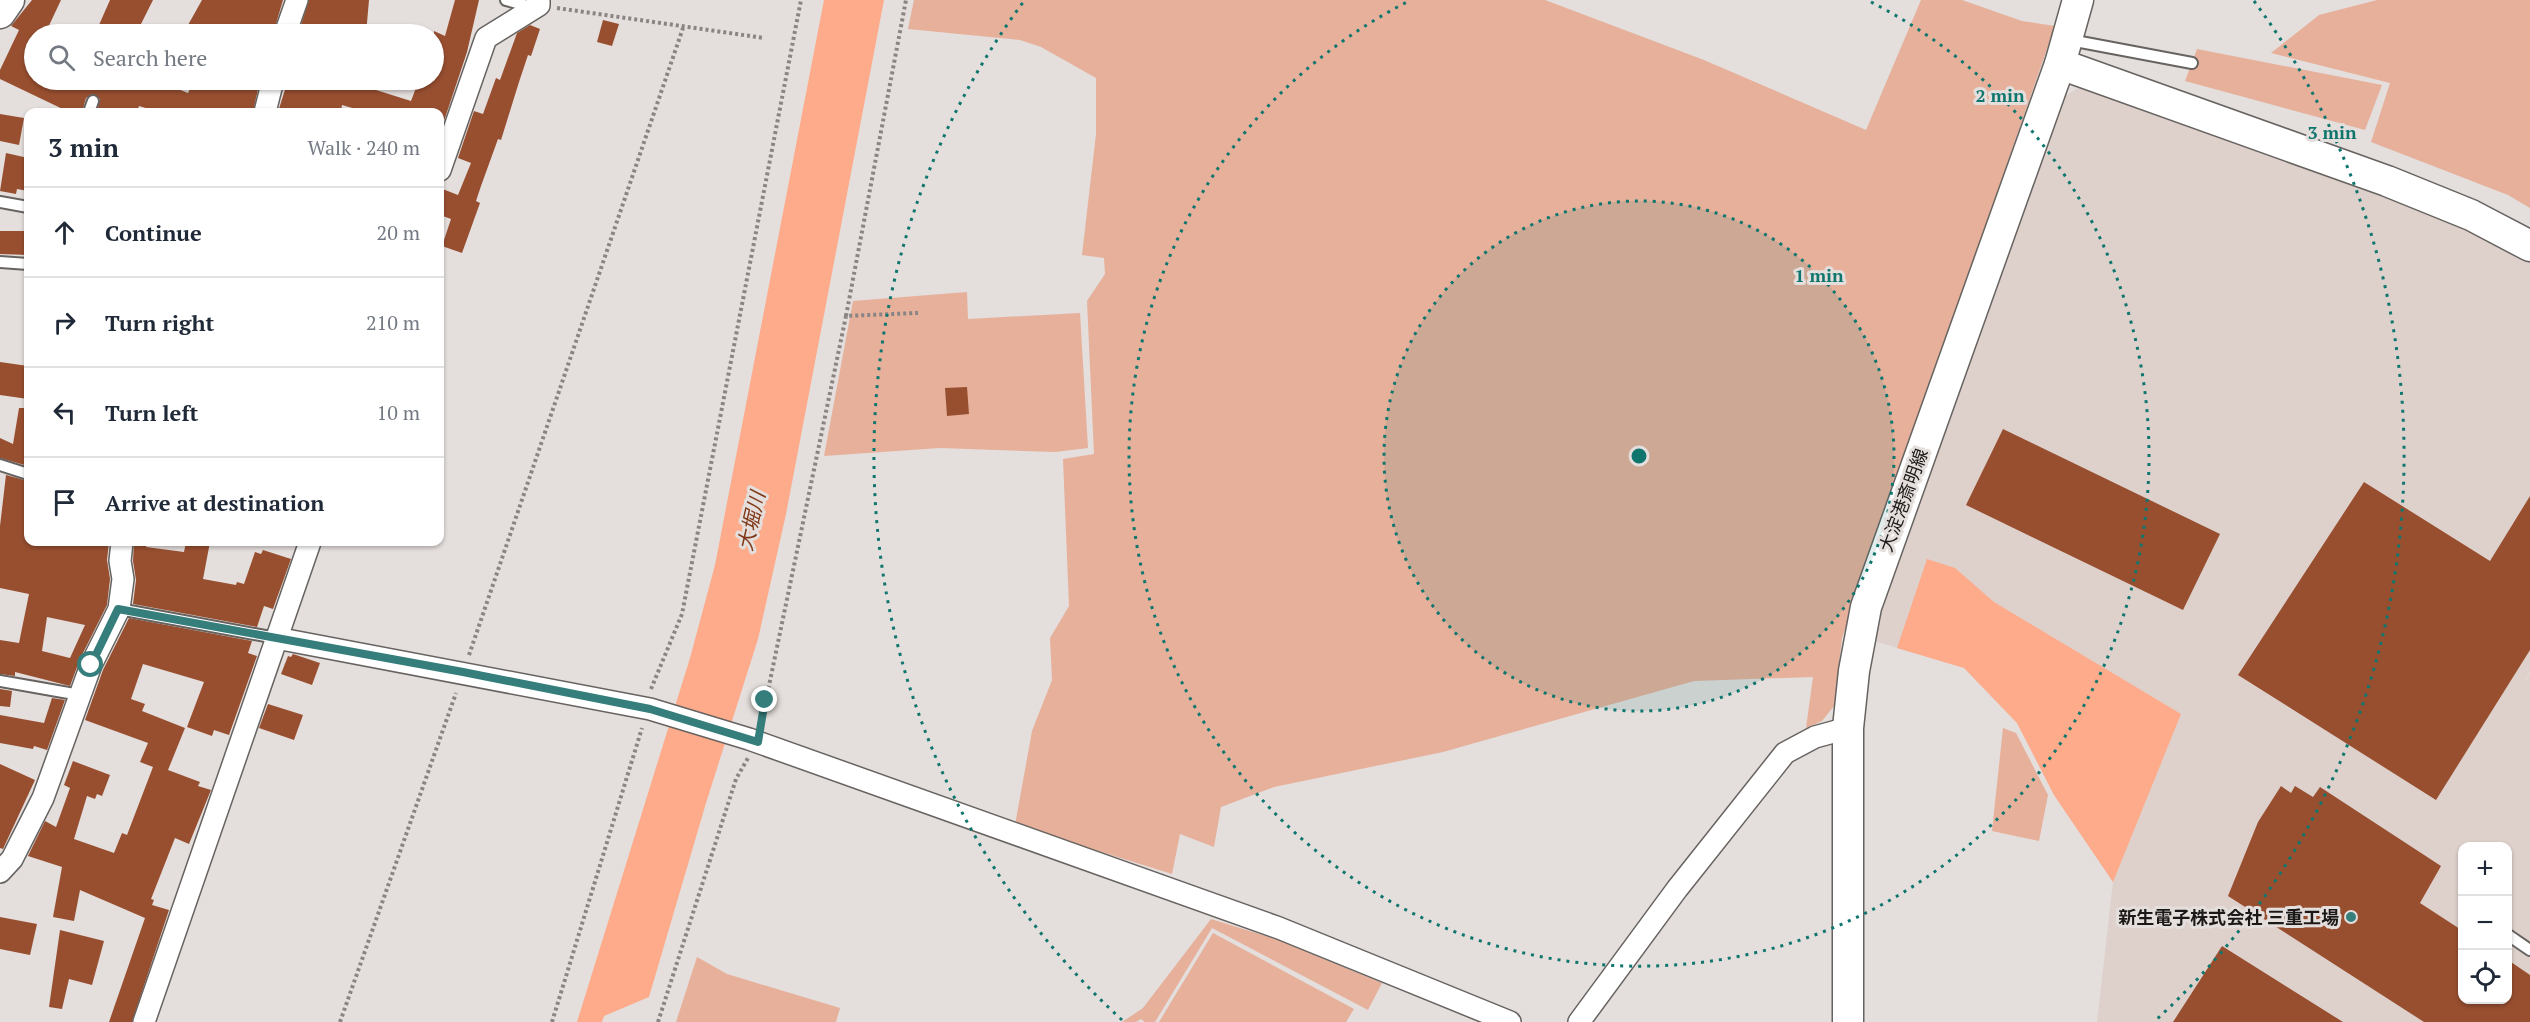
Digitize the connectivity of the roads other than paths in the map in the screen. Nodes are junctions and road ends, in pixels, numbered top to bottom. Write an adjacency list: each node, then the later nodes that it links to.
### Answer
1 (9, 0): 6 (main road)
2 (297, 0): 7 (street)
3 (506, 0): 5 (lane)
4 (2078, 0): 8 (main road, 大淀港斎明線)
5 (538, 4): 14 (street)
6 (0, 13)
7 (289, 24)
8 (2063, 52): 9 (lane); 17 (main road); 28 (main road, 大淀港斎明線)
9 (2192, 63)
10 (270, 90): 13 (street)
11 (93, 101): 12 (lane)
12 (90, 108)
13 (266, 108)
14 (444, 159)
15 (0, 202): 16 (lane)
16 (24, 206)
17 (2530, 246)
18 (0, 262): 19 (lane)
19 (24, 264)
20 (0, 465): 21 (lane)
21 (24, 473)
22 (122, 546): 24 (street)
23 (309, 546): 25 (street)
24 (118, 609): 25 (lane); 27 (street)
25 (276, 638): 32 (street); 33 (street)
26 (0, 681): 27 (lane)
27 (80, 695): 29 (street)
28 (1848, 728): 34 (street); 35 (main road, 大淀港斎明線)
29 (0, 872)
30 (2512, 938): 31 (lane)
31 (2530, 950)
32 (144, 1022)
33 (1510, 1022)
34 (1579, 1022)
35 (1848, 1022)

